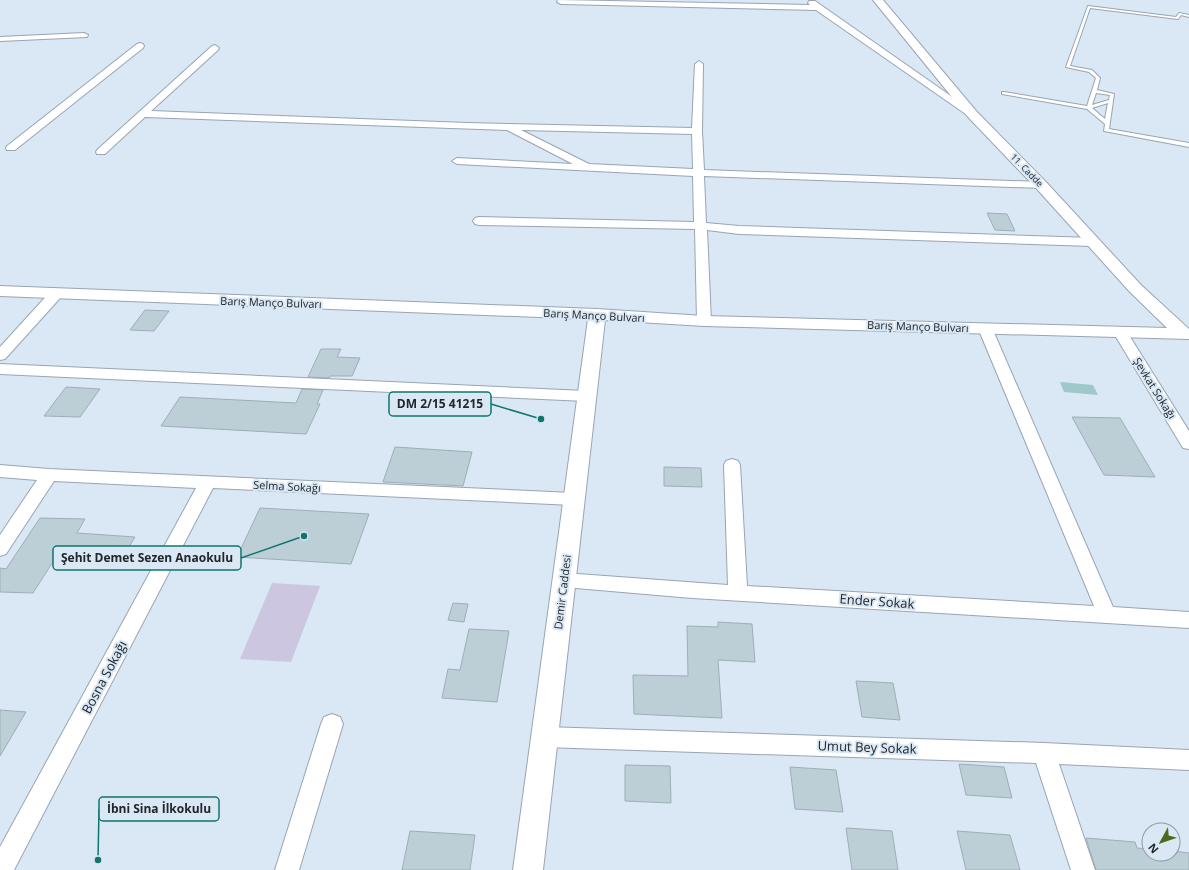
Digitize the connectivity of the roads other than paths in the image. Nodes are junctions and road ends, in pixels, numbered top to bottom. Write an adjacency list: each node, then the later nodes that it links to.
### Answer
1 (826, 0): 3 (street)
2 (878, 0): 17 (street, 11. Cadde)
3 (808, 1): 5 (street)
4 (562, 2): 5 (street)
5 (821, 8): 17 (street)
6 (1189, 16): 12 (lane)
7 (84, 35): 8 (street)
8 (0, 39)
9 (140, 46): 22 (street)
10 (215, 48): 16 (street)
11 (699, 64): 20 (street)
12 (1094, 91): 14 (lane); 15 (lane)
13 (1004, 93): 15 (lane)
14 (1111, 101): 15 (lane); 18 (lane)
15 (1089, 108): 18 (lane)
16 (143, 114): 19 (street); 23 (street)
17 (973, 115): 27 (street, 11. Cadde)
18 (1107, 123): 21 (lane)
19 (506, 126): 20 (street); 25 (street)
20 (697, 130): 26 (street)
21 (1189, 145)
22 (11, 148)
23 (101, 152)
24 (457, 161): 25 (street)
25 (589, 167): 26 (street)
26 (698, 173): 27 (street); 29 (street)
27 (1041, 185): 30 (street, 11. Cadde)
28 (480, 221): 29 (street)
29 (700, 226): 30 (street); 34 (street)
30 (1092, 242): 37 (street, 11. Cadde)
31 (0, 291): 32 (street, Barış Manço Bulvarı)
32 (56, 294): 33 (street, Barış Manço Bulvarı); 38 (street)
33 (597, 314): 34 (street, Barış Manço Bulvarı); 40 (street, Demir Caddesi)
34 (704, 321): 35 (street, Barış Manço Bulvarı)
35 (985, 328): 36 (street, Barış Manço Bulvarı); 50 (street)
36 (1120, 332): 37 (street, Barış Manço Bulvarı); 41 (street, Şevkat Sokağı)
37 (1186, 334)
38 (0, 356)
39 (0, 369): 40 (street)
40 (586, 396): 46 (street, Demir Caddesi)
41 (1189, 444)
42 (732, 464): 49 (street)
43 (0, 471): 44 (street, Selma Sokağı)
44 (49, 475): 45 (street, Selma Sokağı); 47 (street)
45 (207, 483): 46 (street, Selma Sokağı); 56 (street, Bosna Sokağı)
46 (573, 499): 48 (street, Demir Caddesi)
47 (0, 549)
48 (564, 580): 49 (street, Ender Sokak); 53 (street, Demir Caddesi)
49 (738, 592): 50 (street, Ender Sokak)
50 (1107, 615): 51 (street, Ender Sokak)
51 (1189, 620)
52 (332, 724): 57 (street)
53 (544, 737): 54 (street, Umut Bey Sokak); 58 (street, Demir Caddesi)
54 (1044, 753): 55 (street, Umut Bey Sokak); 59 (street)
55 (1189, 760)
56 (1, 870)
57 (287, 870)
58 (528, 870)
59 (1083, 870)

